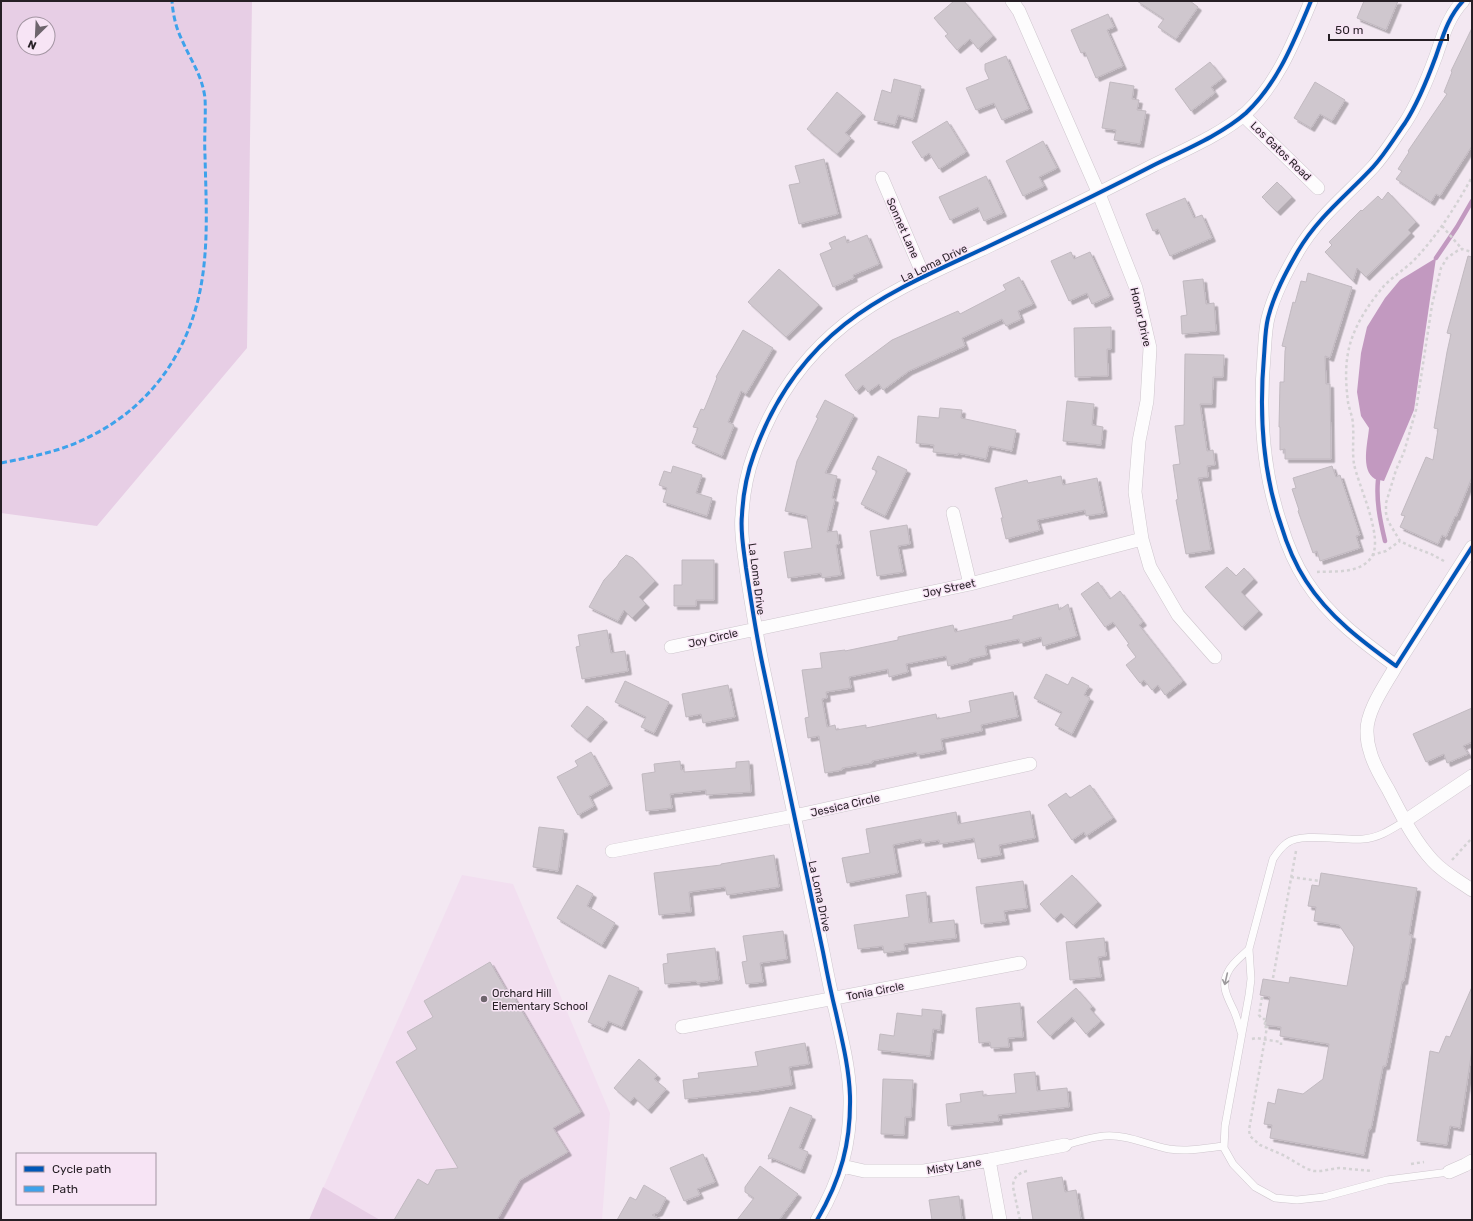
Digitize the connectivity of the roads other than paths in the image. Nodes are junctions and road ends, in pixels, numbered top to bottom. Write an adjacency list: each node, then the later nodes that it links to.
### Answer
1 (1012, 1): 7 (street, Honor Drive)
2 (1311, 1): 4 (street, La Loma Drive)
3 (1463, 1): 16 (street)
4 (1243, 115): 6 (street, Los Gatos Road); 7 (street, La Loma Drive)
5 (882, 178): 8 (street, Sonnet Lane)
6 (1318, 188)
7 (1099, 194): 8 (street, La Loma Drive); 10 (street, Honor Drive)
8 (924, 277): 13 (street, La Loma Drive)
9 (953, 513): 12 (street)
10 (1142, 539): 12 (street, Joy Street); 15 (street, Honor Drive)
11 (1472, 547): 16 (street)
12 (970, 584): 13 (street, Joy Street)
13 (754, 629): 14 (street, Joy Circle); 19 (street, La Loma Drive)
14 (671, 647)
15 (1215, 657)
16 (1396, 666): 20 (street)
17 (1030, 764): 19 (street, Jessica Circle)
18 (1472, 776): 20 (street)
19 (794, 816): 21 (street, Jessica Circle); 25 (street, La Loma Drive)
20 (1405, 821): 22 (street); 23 (lane)
21 (612, 851)
22 (1472, 890)
23 (1249, 949): 27 (lane); 27 (lane, one-way to 27)
24 (1020, 963): 25 (street, Tonia Circle)
25 (833, 999): 26 (street, Tonia Circle); 32 (street, La Loma Drive)
26 (682, 1027)
27 (1241, 1034): 29 (lane)
28 (1065, 1145): 29 (lane); 30 (street, Misty Lane)
29 (1224, 1146): 33 (lane)
30 (989, 1160): 32 (street, Misty Lane); 35 (street)
31 (1472, 1161): 33 (street)
32 (842, 1166): 34 (street, La Loma Drive)
33 (1448, 1172)
34 (817, 1220)
35 (1000, 1220)

